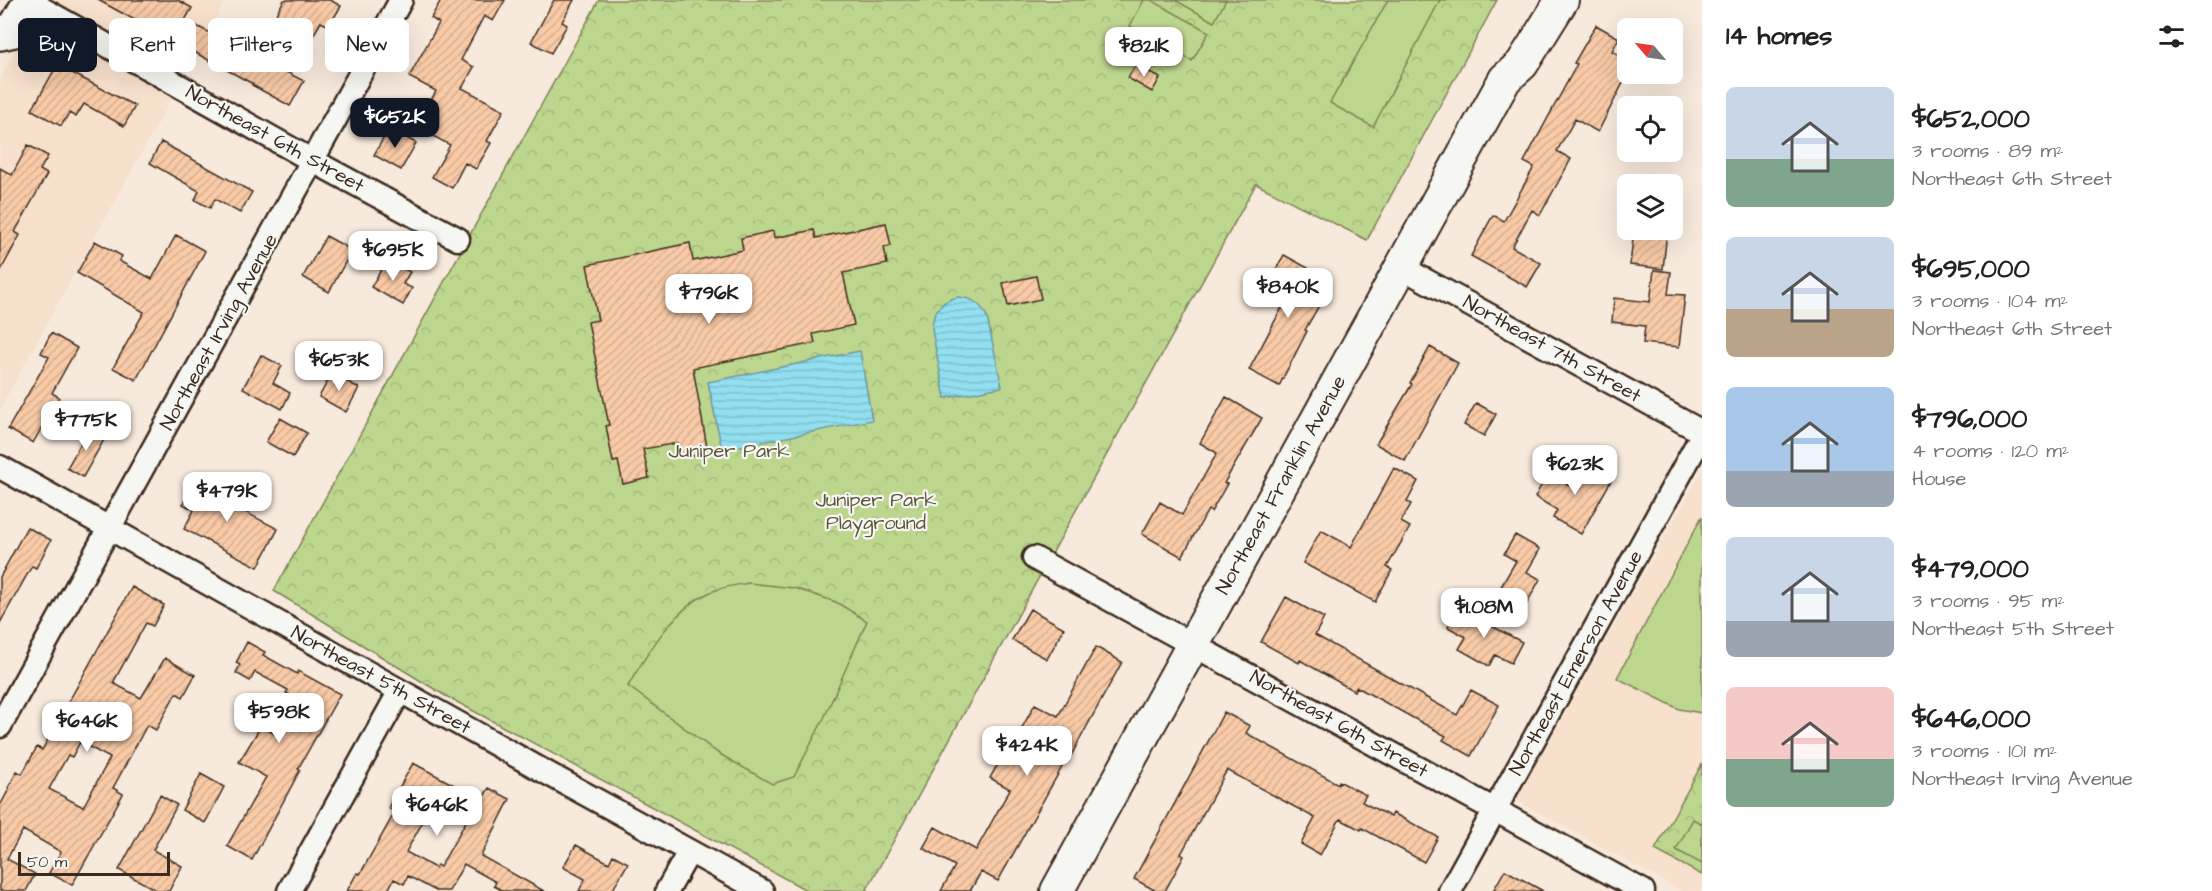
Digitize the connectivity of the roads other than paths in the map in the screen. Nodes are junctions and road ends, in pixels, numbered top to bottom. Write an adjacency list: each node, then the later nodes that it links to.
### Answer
1 (401, 0): 7 (street, Northeast Irving Avenue)
2 (1536, 0): 6 (street, Northeast Franklin Avenue)
3 (1562, 0): 6 (street, Northeast Franklin Avenue)
4 (30, 1): 5 (main road); 7 (street, Northeast 6th Street)
5 (0, 33)
6 (1505, 79): 9 (street, Northeast Franklin Avenue)
7 (313, 161): 8 (street, Northeast 6th Street); 12 (street, Northeast Irving Avenue)
8 (458, 239)
9 (1401, 267): 10 (street, Northeast 7th Street); 14 (street, Northeast Franklin Avenue)
10 (1702, 433): 17 (street, Northeast Emerson Avenue)
11 (0, 466): 12 (street, Northeast 5th Street)
12 (110, 528): 15 (street, Northeast 5th Street); 16 (street, Northeast Irving Avenue)
13 (1034, 558): 14 (street, Northeast 6th Street)
14 (1194, 645): 17 (street, Northeast 6th Street); 22 (street, Northeast Franklin Avenue)
15 (400, 691): 18 (street, Northeast 5th Street); 19 (street)
16 (0, 726)
17 (1495, 809): 23 (street, Northeast Emerson Avenue); 24 (street, Northeast 6th Street)
18 (689, 852): 20 (street); 21 (street, Northeast 5th Street)
19 (289, 891)
20 (667, 891)
21 (762, 891)
22 (1057, 891)
23 (1450, 891)
24 (1643, 891)

